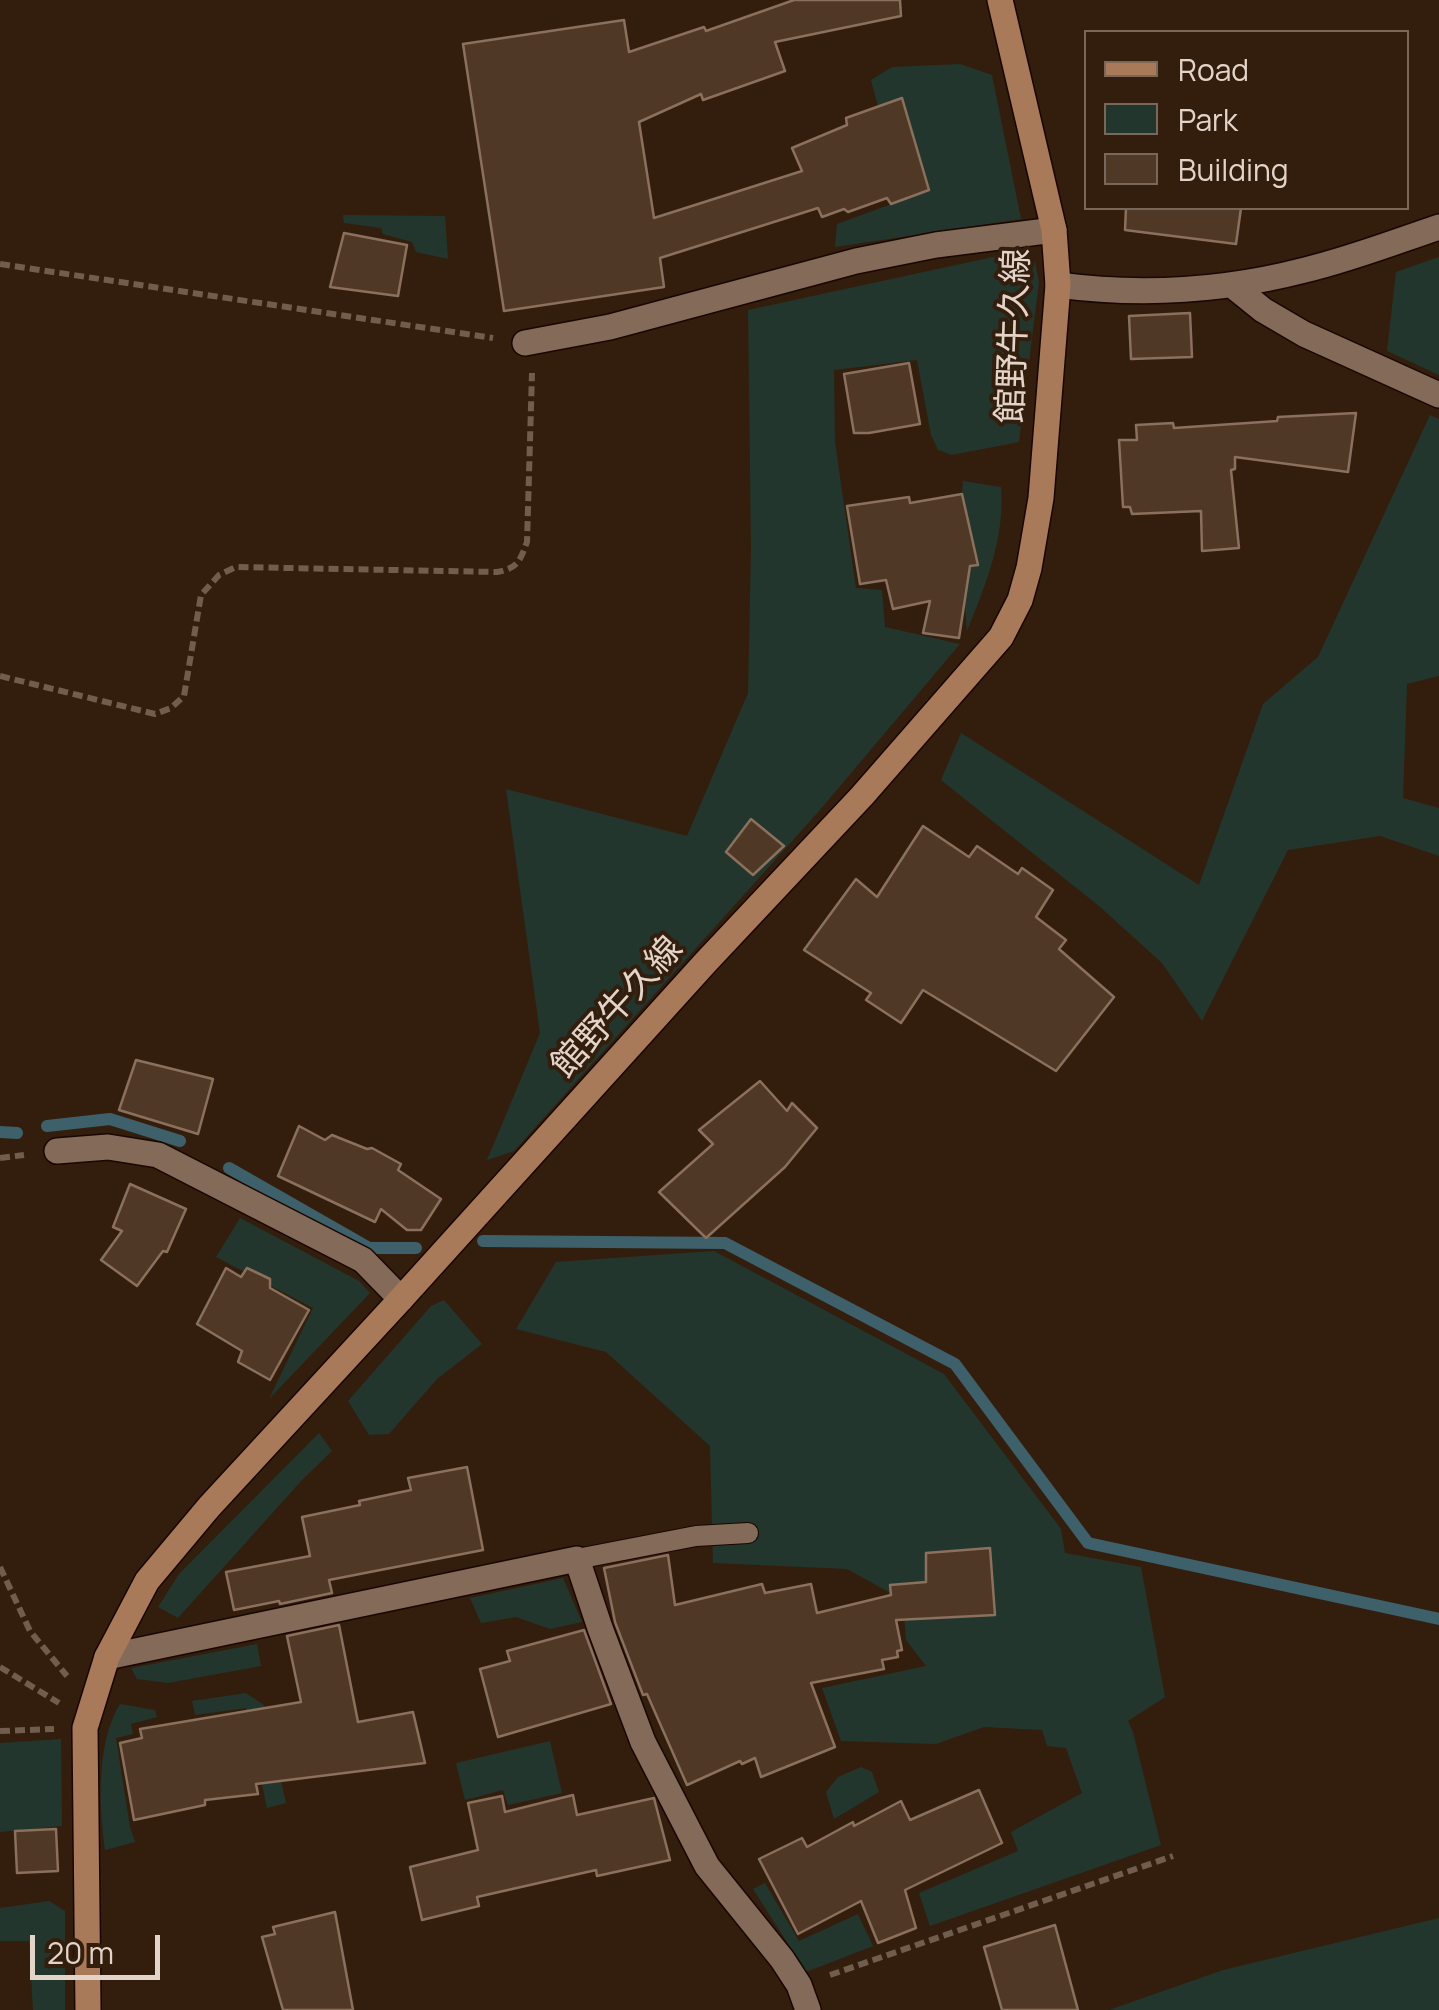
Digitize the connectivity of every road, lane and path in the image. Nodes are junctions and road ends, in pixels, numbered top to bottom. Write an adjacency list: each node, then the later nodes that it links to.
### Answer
1 (1000, 0): 3 (main road, 館野牛久線)
2 (1439, 228): 5 (street)
3 (1054, 230): 6 (main road, 館野牛久線); 7 (street)
4 (0, 264): 7 (path)
5 (1232, 284): 6 (street); 8 (street)
6 (1058, 285): 11 (main road, 館野牛久線)
7 (525, 343): 9 (path)
8 (1439, 395)
9 (0, 676)
10 (57, 1151): 11 (street)
11 (402, 1300): 15 (main road, 館野牛久線)
12 (748, 1533): 13 (lane)
13 (577, 1559): 15 (street); 20 (street)
14 (0, 1567): 17 (path)
15 (107, 1657): 17 (main road, 館野牛久線)
16 (0, 1667): 17 (path)
17 (87, 1717): 18 (path); 21 (main road, 館野牛久線)
18 (0, 1731)
19 (1173, 1856): 20 (path)
20 (800, 1985): 22 (street)
21 (88, 2010)
22 (808, 2010)

